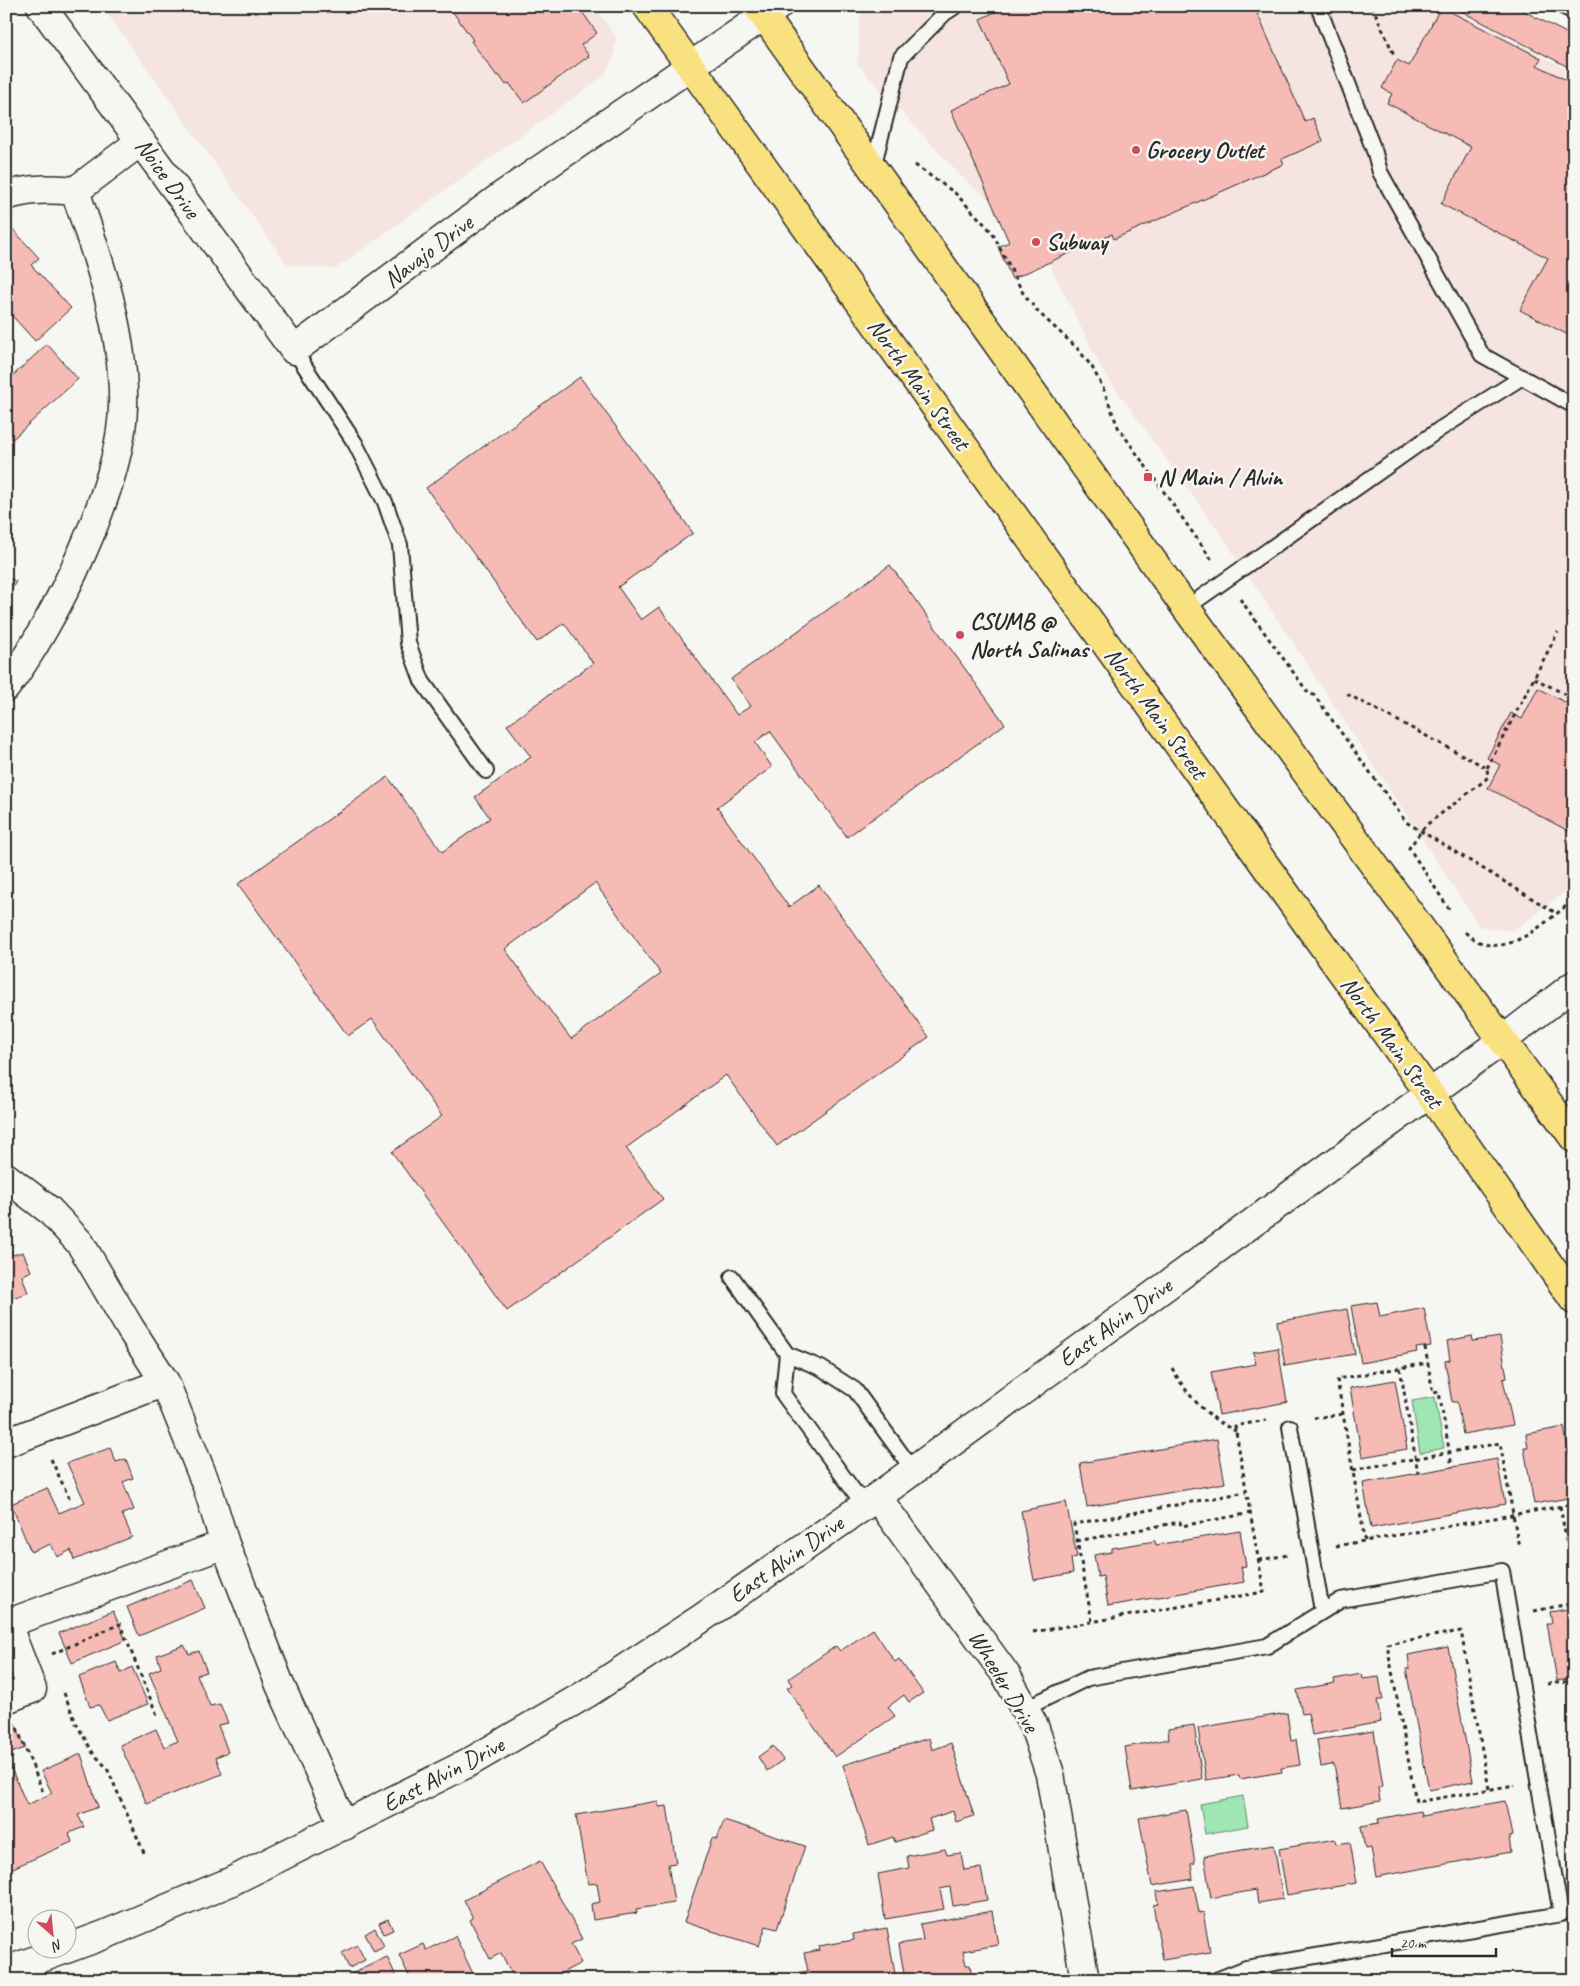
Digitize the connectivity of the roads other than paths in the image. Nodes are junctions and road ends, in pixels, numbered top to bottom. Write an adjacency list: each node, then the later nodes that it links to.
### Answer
1 (42, 6): 9 (street, Noice Drive)
2 (647, 6): 8 (main road, North Main Street)
3 (956, 6): 10 (lane)
4 (1318, 6): 14 (lane)
5 (1562, 6): 7 (lane)
6 (766, 10): 8 (street, Navajo Drive); 10 (main road)
7 (1574, 12)
8 (691, 67): 13 (street, Navajo Drive); 21 (main road, North Main Street)
9 (142, 141): 11 (street); 13 (street, Noice Drive)
10 (872, 168): 16 (main road)
11 (75, 191): 12 (street); 17 (street)
12 (6, 196)
13 (294, 350): 18 (lane)
14 (1521, 378): 15 (lane); 16 (lane)
15 (1574, 406)
16 (1186, 608): 20 (main road)
17 (6, 687)
18 (486, 771)
19 (1574, 985): 20 (street, East Alvin Drive)
20 (1503, 1040): 21 (street, East Alvin Drive); 22 (main road)
21 (1429, 1093): 25 (main road, North Main Street); 30 (street, East Alvin Drive)
22 (1574, 1138)
23 (6, 1177): 27 (street)
24 (732, 1277): 26 (lane)
25 (1574, 1300)
26 (787, 1354): 30 (lane); 31 (lane)
27 (165, 1382): 29 (street); 32 (street)
28 (1290, 1428): 33 (lane)
29 (6, 1443)
30 (912, 1470): 31 (street, East Alvin Drive)
31 (871, 1501): 35 (street, Wheeler Drive); 37 (street, East Alvin Drive)
32 (225, 1544): 34 (street); 37 (street)
33 (1322, 1611): 35 (lane); 40 (lane)
34 (7, 1624): 36 (street)
35 (1026, 1708): 39 (street, Wheeler Drive)
36 (10, 1710)
37 (344, 1826): 38 (street, East Alvin Drive)
38 (6, 1971)
39 (1085, 1980)
40 (1216, 1980)

